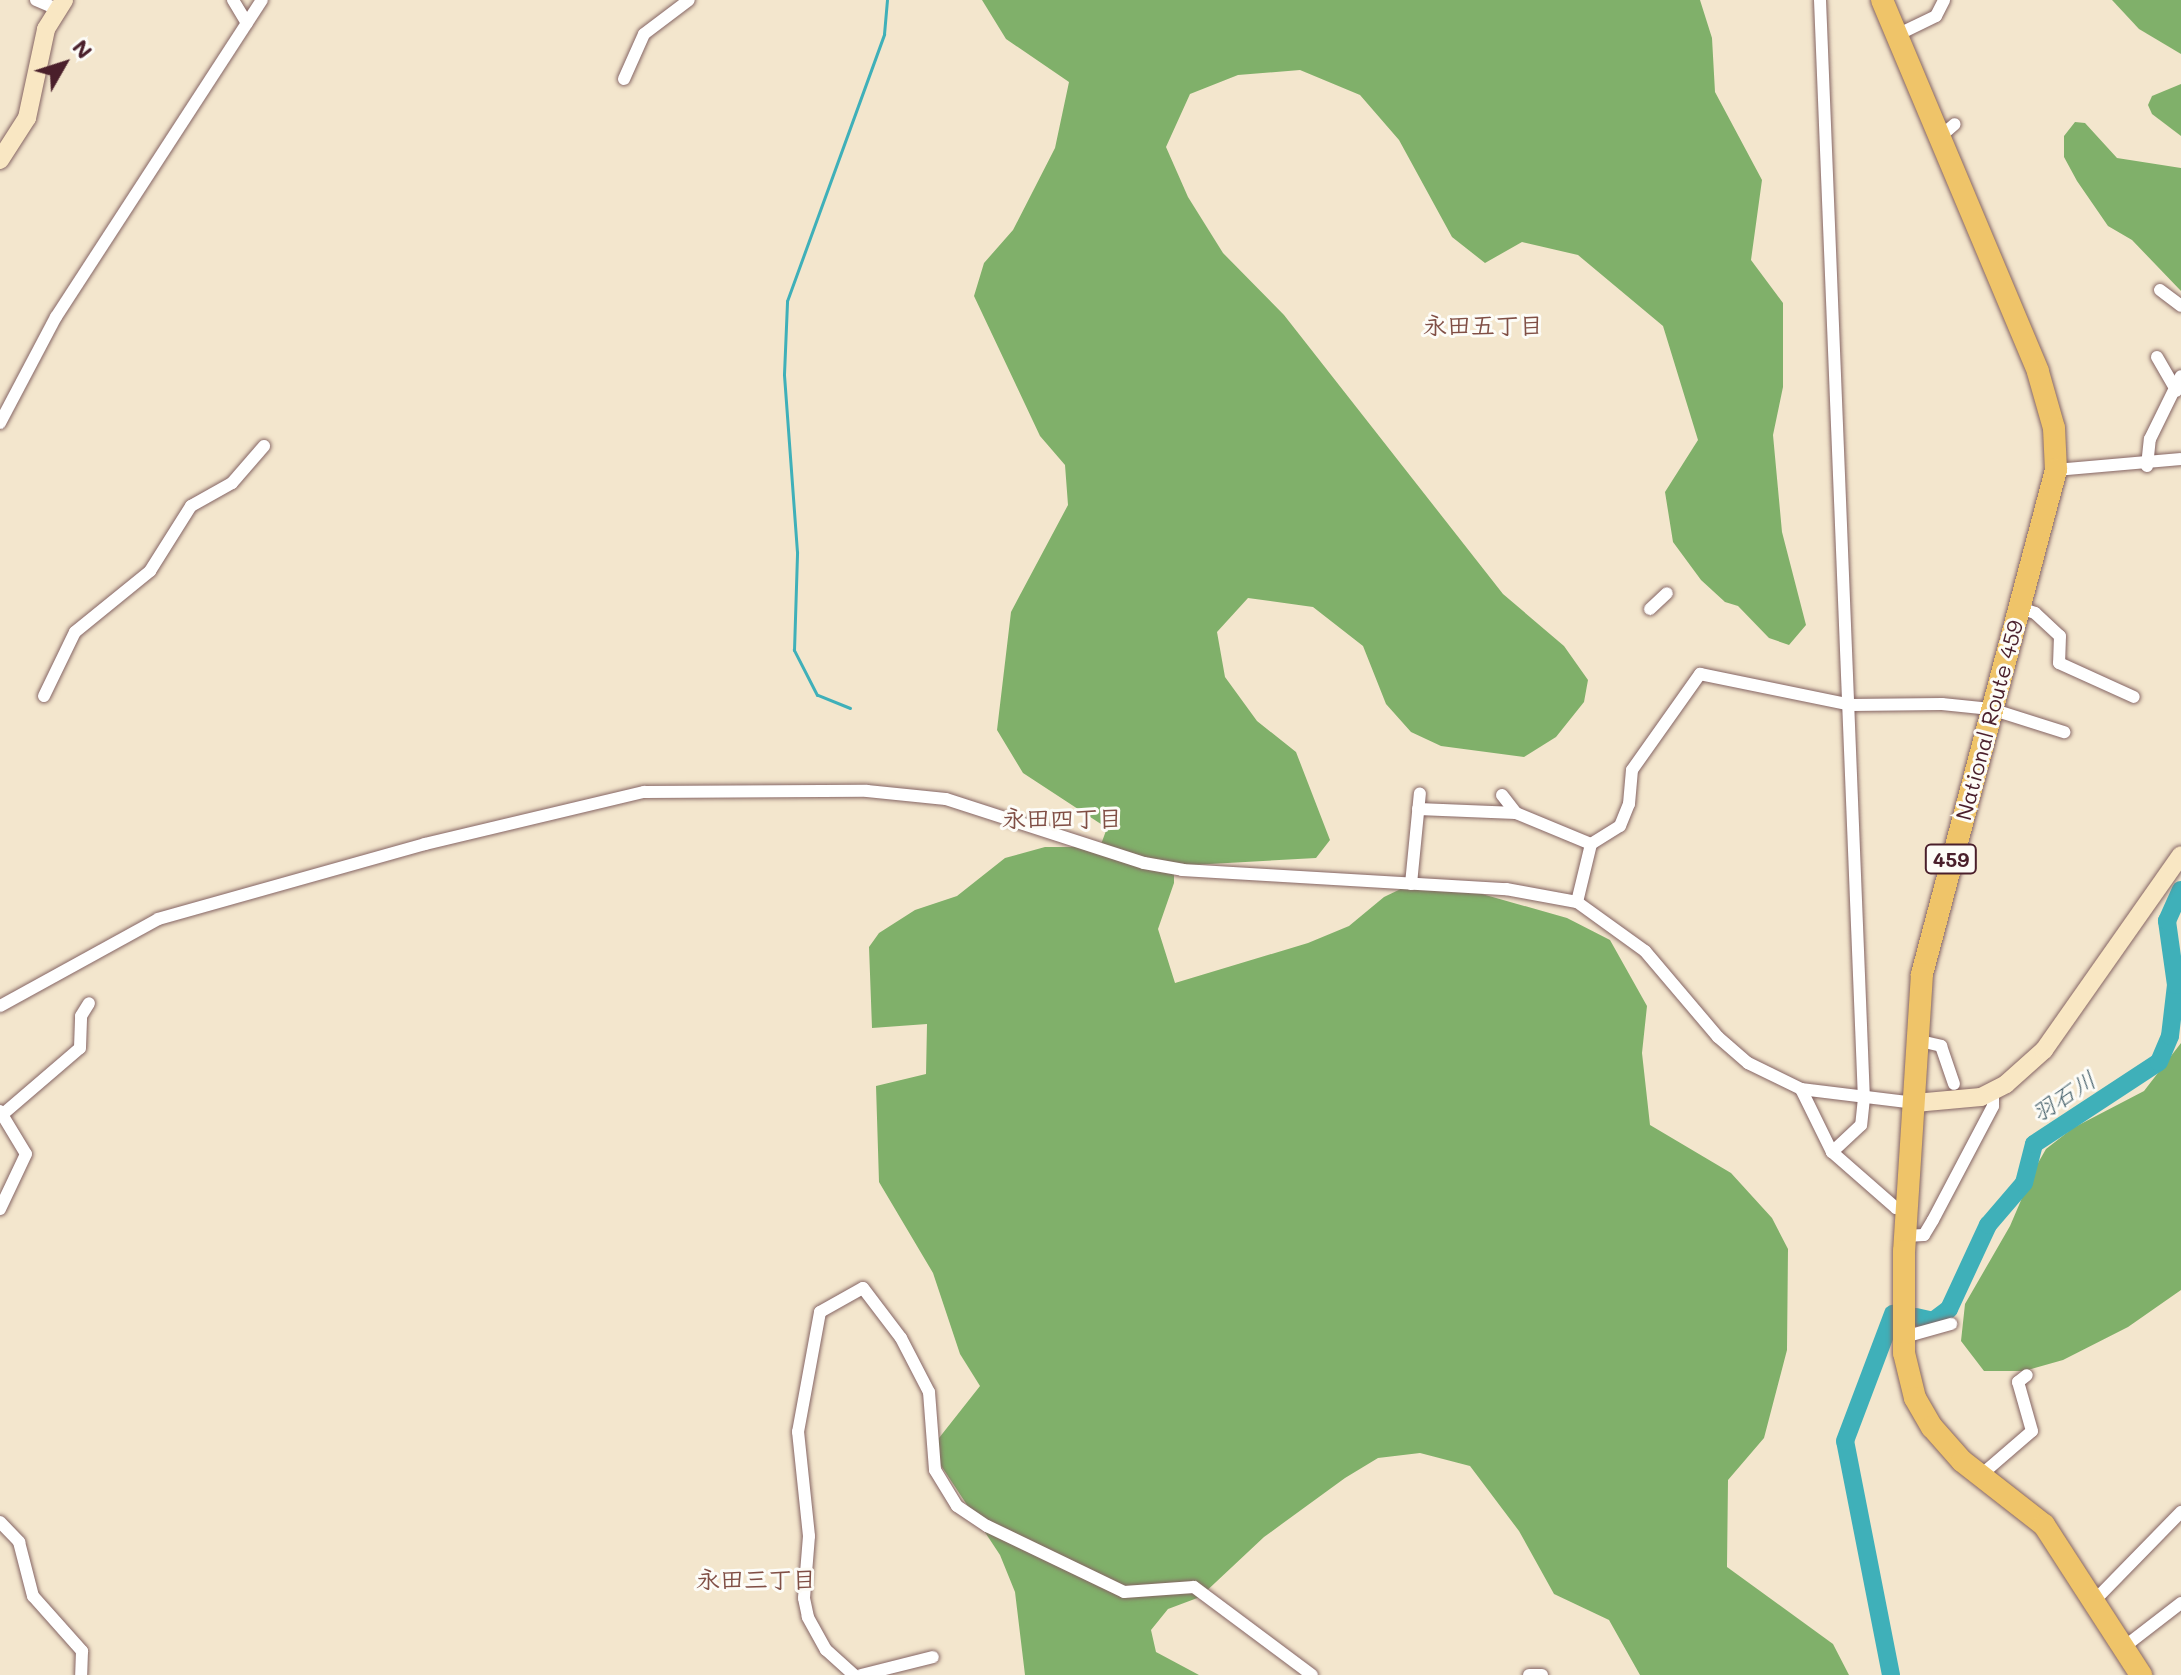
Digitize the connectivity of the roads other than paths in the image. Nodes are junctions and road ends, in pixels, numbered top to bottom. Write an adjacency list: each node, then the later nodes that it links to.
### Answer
1 (36, 0): 8 (street)
2 (233, 0): 9 (street)
3 (262, 0): 9 (street)
4 (689, 0): 11 (street)
5 (1820, 0): 28 (street)
6 (1882, 0): 10 (highway, National Route 459 / 459)
7 (1944, 0): 10 (street)
8 (59, 4): 12 (street)
9 (247, 23): 18 (street)
10 (1899, 34): 22 (highway, National Route 459 / 459)
11 (624, 79)
12 (3, 151)
13 (2160, 290): 14 (street)
14 (2181, 306)
15 (2157, 357): 17 (street)
16 (2181, 376): 17 (street)
17 (2177, 391): 21 (street)
18 (0, 423)
19 (264, 446): 26 (street)
20 (2181, 459): 21 (street)
21 (2147, 466): 22 (street)
22 (2056, 470): 24 (highway, National Route 459 / 459)
23 (1667, 593): 25 (street)
24 (2020, 608): 27 (street); 29 (highway, National Route 459 / 459)
25 (1650, 609)
26 (44, 696)
27 (2134, 697)
28 (1847, 705): 29 (street); 35 (street); 45 (street)
29 (1991, 709): 30 (street); 41 (highway, National Route 459 / 459)
30 (2064, 732)
31 (1420, 793): 33 (street)
32 (1502, 795): 34 (street)
33 (1418, 809): 34 (street); 37 (street)
34 (1516, 813): 35 (street)
35 (1591, 844): 38 (street)
36 (2179, 863): 44 (street)
37 (1411, 884): 38 (street); 40 (street)
38 (1577, 902): 43 (street)
39 (89, 1003): 47 (street)
40 (0, 1006)
41 (1916, 1040): 42 (street); 46 (highway, National Route 459 / 459)
42 (1954, 1084)
43 (1801, 1089): 45 (street); 48 (street)
44 (1993, 1091): 46 (street); 51 (street)
45 (1864, 1098): 46 (street); 48 (street)
46 (1915, 1103): 50 (highway, National Route 459 / 459)
47 (1, 1112): 49 (street)
48 (1832, 1152): 50 (street)
49 (0, 1209)
50 (1907, 1210): 51 (highway, National Route 459 / 459)
51 (1905, 1236): 53 (highway, National Route 459 / 459)
52 (1951, 1324): 53 (street)
53 (1904, 1337): 55 (highway, National Route 459 / 459)
54 (2027, 1375): 55 (street)
55 (1981, 1475): 58 (highway, National Route 459 / 459)
56 (2181, 1512): 58 (street)
57 (0, 1522): 62 (street)
58 (2096, 1599): 60 (highway, National Route 459 / 459)
59 (2181, 1603): 60 (street)
60 (2124, 1647): 68 (highway, National Route 459 / 459)
61 (933, 1657): 64 (street)
62 (81, 1675)
63 (854, 1675): 65 (street)
64 (861, 1675)
65 (1312, 1675)
66 (1529, 1675): 67 (street)
67 (1542, 1675)
68 (2141, 1675)

